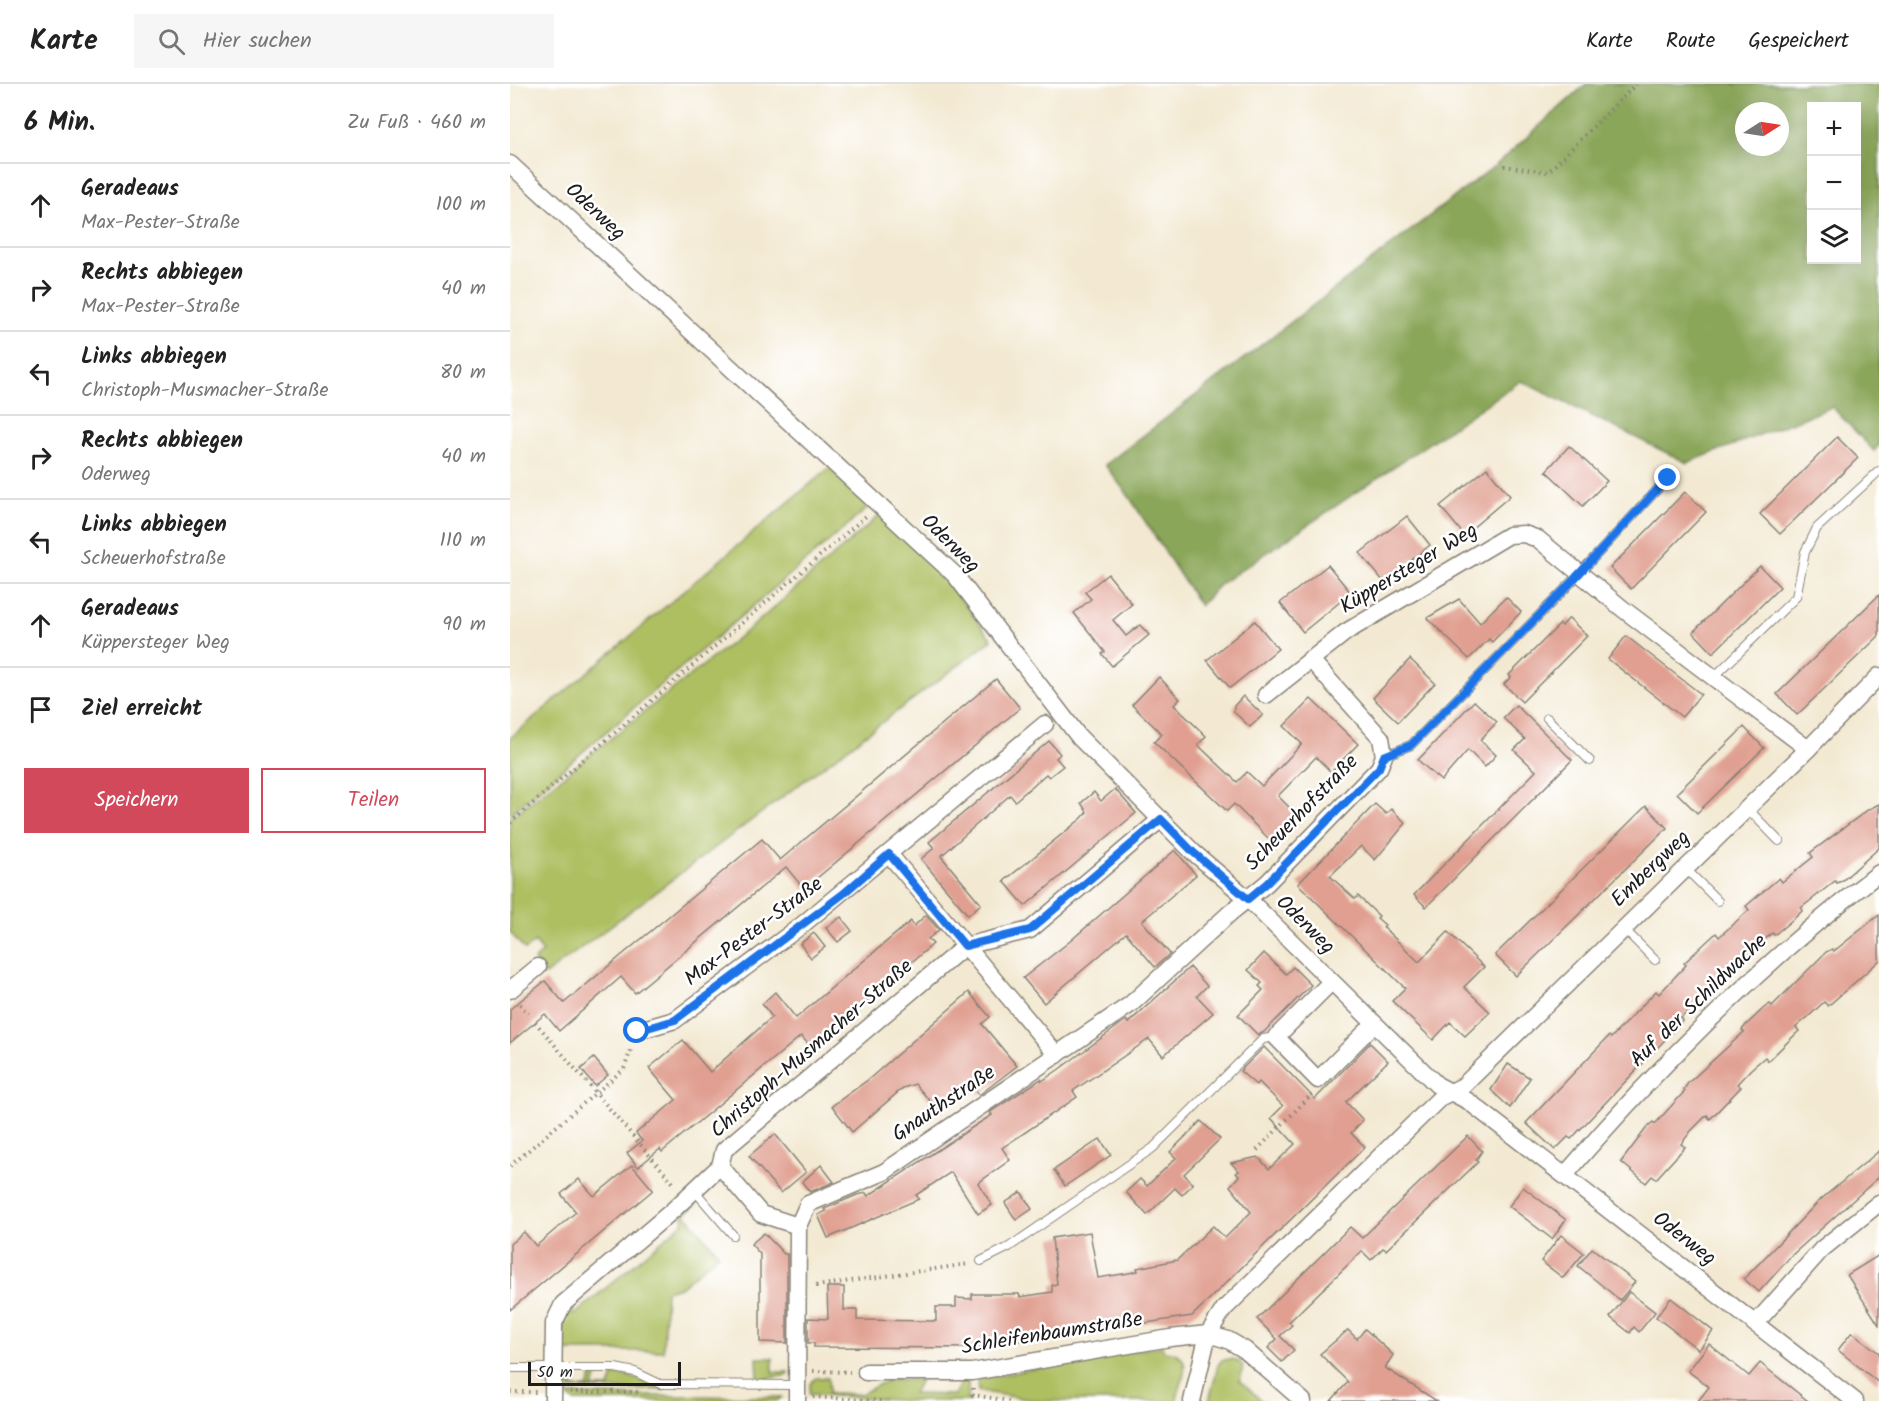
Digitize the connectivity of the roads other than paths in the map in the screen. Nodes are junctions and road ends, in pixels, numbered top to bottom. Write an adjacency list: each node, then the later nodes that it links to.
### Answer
1 (510, 164): 15 (street, Oderweg)
2 (1879, 471): 7 (lane)
3 (1668, 478): 4 (lane)
4 (1580, 573): 5 (street, Küppersteger Weg); 7 (street, Küppersteger Weg); 12 (lane, Scheuerhofstraße)
5 (1310, 659): 8 (street, Küppersteger Weg); 12 (street, Scheuerhofstraße)
6 (1879, 676): 11 (street, Embergweg)
7 (1714, 677): 11 (street, Küppersteger Weg)
8 (1266, 695)
9 (1547, 718): 13 (lane)
10 (1045, 724): 17 (street, Max-Pester-Straße)
11 (1808, 749): 14 (street, Embergweg)
12 (1384, 756): 20 (street, Scheuerhofstraße)
13 (1590, 760)
14 (1747, 808): 16 (lane); 18 (street, Embergweg)
15 (1161, 819): 20 (street, Oderweg); 23 (street, Christoph-Musmacher-Straße)
16 (1779, 842)
17 (889, 854): 23 (street); 29 (street, Max-Pester-Straße)
18 (1685, 868): 21 (lane); 22 (street, Embergweg)
19 (1879, 873): 34 (street, Auf der Schildwache)
20 (1248, 899): 26 (street, Oderweg); 31 (street, Gnauthstraße)
21 (1718, 901)
22 (1623, 928): 24 (lane); 32 (street, Embergweg)
23 (965, 946): 31 (street); 33 (street, Christoph-Musmacher-Straße)
24 (1654, 960)
25 (538, 967): 27 (street)
26 (1331, 982): 28 (street, Oderweg); 30 (street, Oderweg)
27 (510, 990)
28 (1374, 1024): 30 (street); 32 (street, Oderweg)
29 (637, 1031)
30 (1276, 1037): 39 (lane)
31 (1057, 1056): 37 (street, Gnauthstraße)
32 (1451, 1092): 34 (street, Oderweg); 41 (street)
33 (720, 1166): 35 (street, Christoph-Musmacher-Straße); 37 (street)
34 (1565, 1175): 40 (street, Oderweg)
35 (690, 1193): 38 (lane); 43 (street, Christoph-Musmacher-Straße)
36 (1879, 1203): 40 (street)
37 (798, 1226): 45 (street)
38 (733, 1235)
39 (981, 1261)
40 (1755, 1324): 49 (street, Oderweg)
41 (1208, 1334): 44 (street, Schleifenbaumstraße); 47 (street); 48 (street)
42 (510, 1368): 43 (lane)
43 (553, 1368): 45 (lane); 46 (street, Christoph-Musmacher-Straße)
44 (866, 1372)
45 (797, 1386)
46 (553, 1401)
47 (1192, 1401)
48 (1303, 1401)
49 (1855, 1401)

